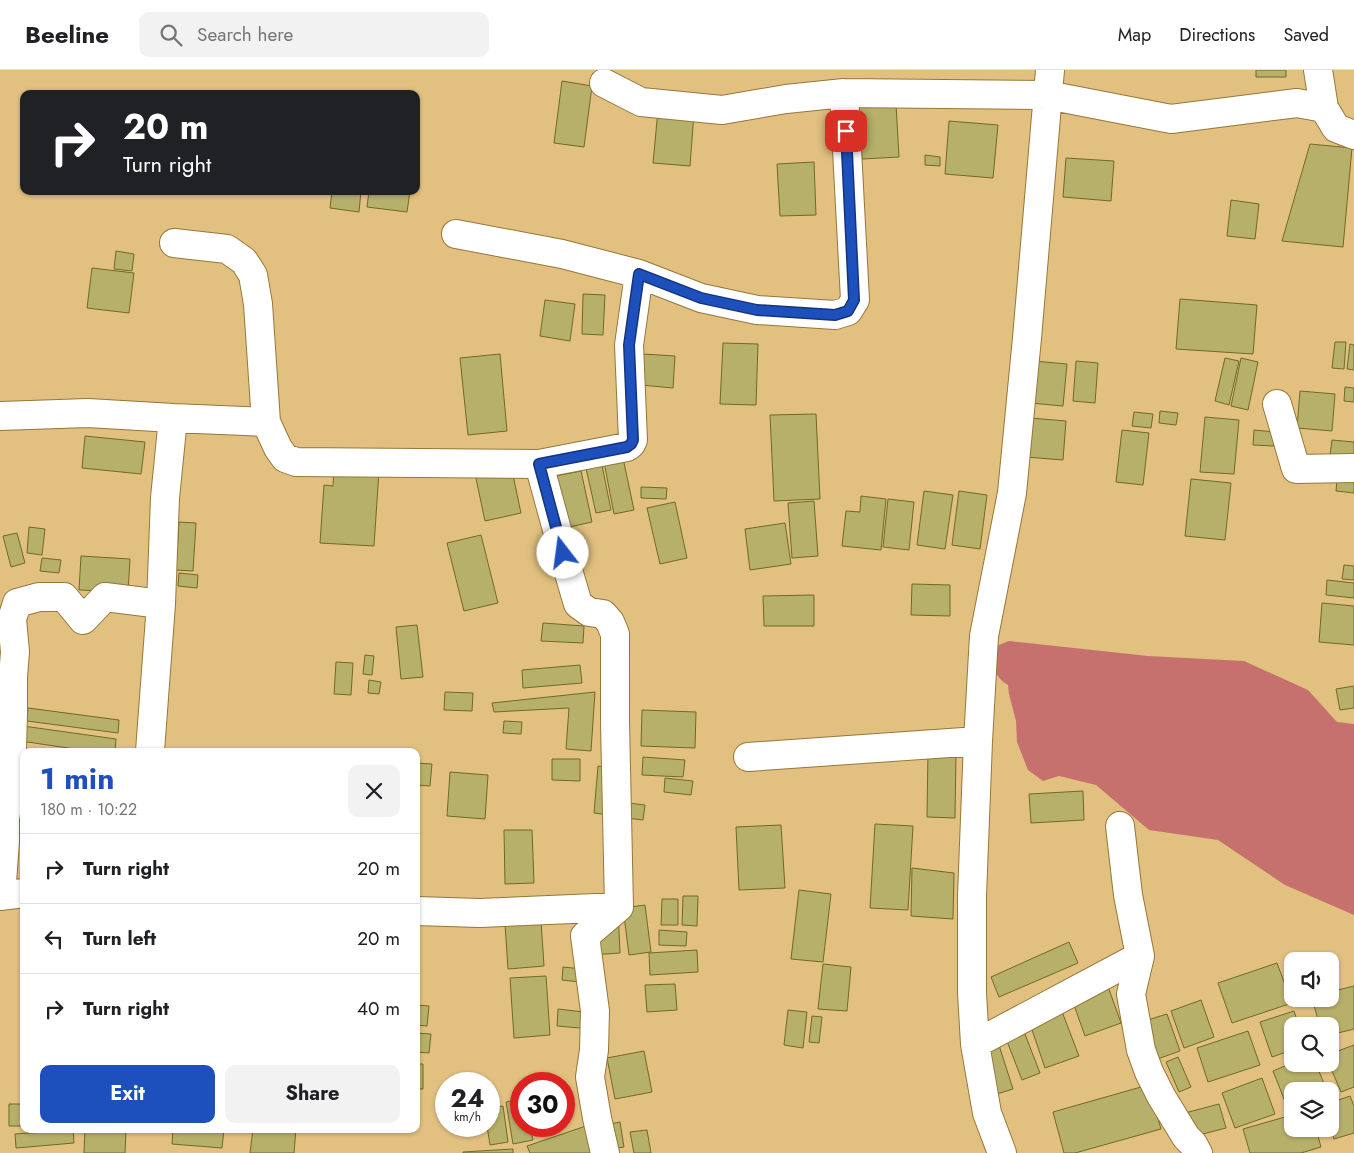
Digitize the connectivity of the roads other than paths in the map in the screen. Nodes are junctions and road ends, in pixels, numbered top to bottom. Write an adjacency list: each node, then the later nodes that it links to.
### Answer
1 (1318, 70): 5 (street)
2 (1048, 82): 4 (street); 5 (street); 17 (street)
3 (604, 83): 4 (street)
4 (844, 93): 9 (street)
5 (1324, 108): 6 (street)
6 (1354, 135)
7 (456, 234): 9 (street)
8 (174, 243): 13 (street)
9 (639, 274): 14 (street)
10 (1277, 404): 15 (street)
11 (0, 416): 12 (street)
12 (173, 418): 13 (street); 16 (street)
13 (266, 422): 14 (street)
14 (539, 464): 24 (street)
15 (1354, 468)
16 (161, 604): 18 (street); 21 (street)
17 (978, 741): 19 (street); 27 (street)
18 (150, 748)
19 (748, 758)
20 (1120, 826): 26 (street)
21 (0, 887)
22 (20, 894): 23 (street)
23 (0, 896)
24 (619, 907): 25 (street); 28 (street)
25 (420, 911)
26 (1140, 956): 27 (street); 30 (street)
27 (975, 1044): 29 (street)
28 (605, 1153)
29 (1002, 1153)
30 (1198, 1153)

